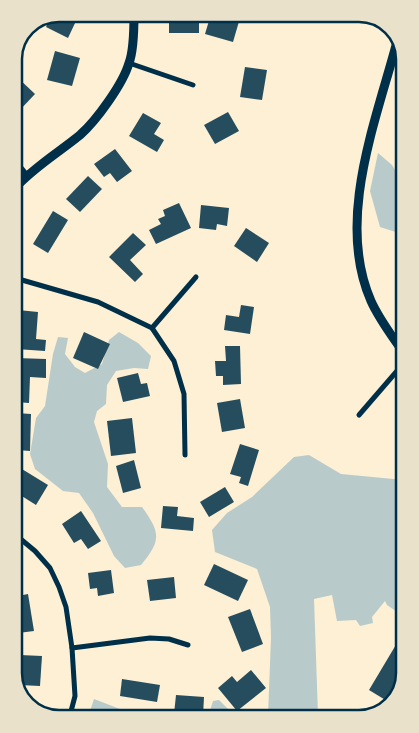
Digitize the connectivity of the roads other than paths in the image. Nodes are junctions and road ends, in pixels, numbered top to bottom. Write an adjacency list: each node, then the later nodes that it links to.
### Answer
1 (133, 23): 3 (street)
2 (395, 50): 11 (street)
3 (129, 63): 4 (street); 6 (street)
4 (193, 85)
5 (23, 170): 6 (street)
6 (27, 175): 7 (street)
7 (23, 180)
8 (196, 277): 10 (street)
9 (23, 280): 10 (street)
10 (152, 328): 14 (street)
11 (396, 342)
12 (396, 372): 13 (street)
13 (359, 415)
14 (185, 454)
15 (22, 540): 17 (street)
16 (188, 645): 17 (street)
17 (72, 648): 18 (street)
18 (71, 710)

